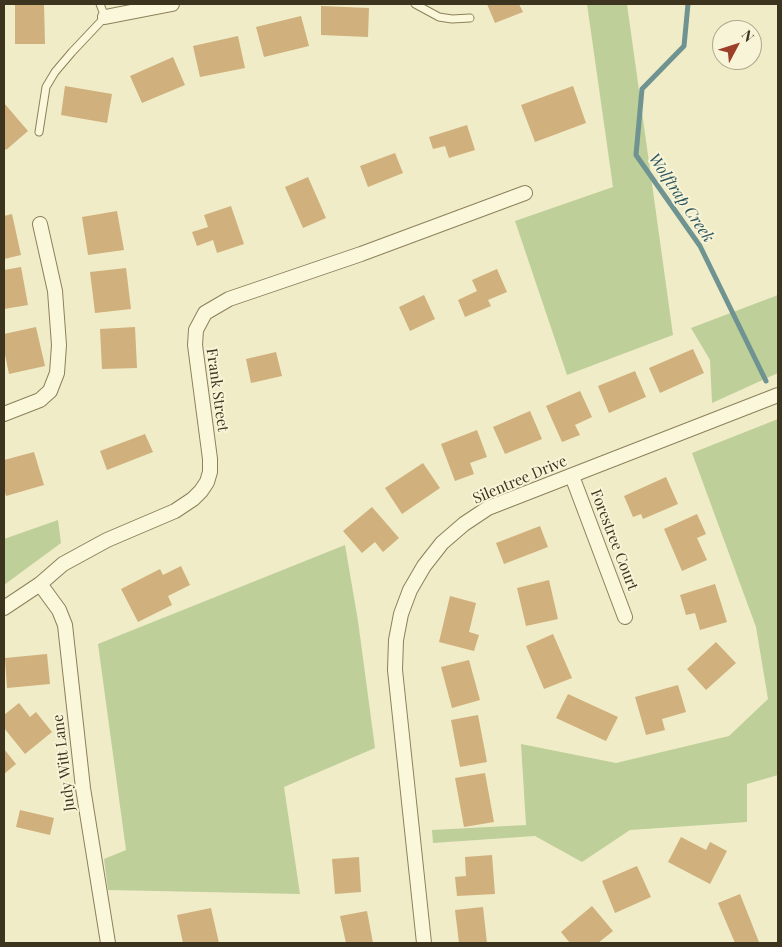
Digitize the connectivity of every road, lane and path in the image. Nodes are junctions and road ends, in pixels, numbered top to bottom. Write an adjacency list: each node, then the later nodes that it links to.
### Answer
1 (100, 4): 4 (lane)
2 (172, 4): 4 (street)
3 (415, 4): 5 (lane)
4 (106, 17): 6 (lane)
5 (470, 18)
6 (39, 132)
7 (525, 193): 12 (street, Frank Street)
8 (40, 224): 10 (street)
9 (778, 395): 11 (street, Silentree Drive)
10 (4, 414)
11 (572, 476): 14 (street, Forestree Court); 16 (street, Silentree Drive)
12 (40, 584): 13 (street, Frank Street); 15 (street, Judy Witt Lane)
13 (4, 608)
14 (625, 616)
15 (108, 943)
16 (424, 943)

